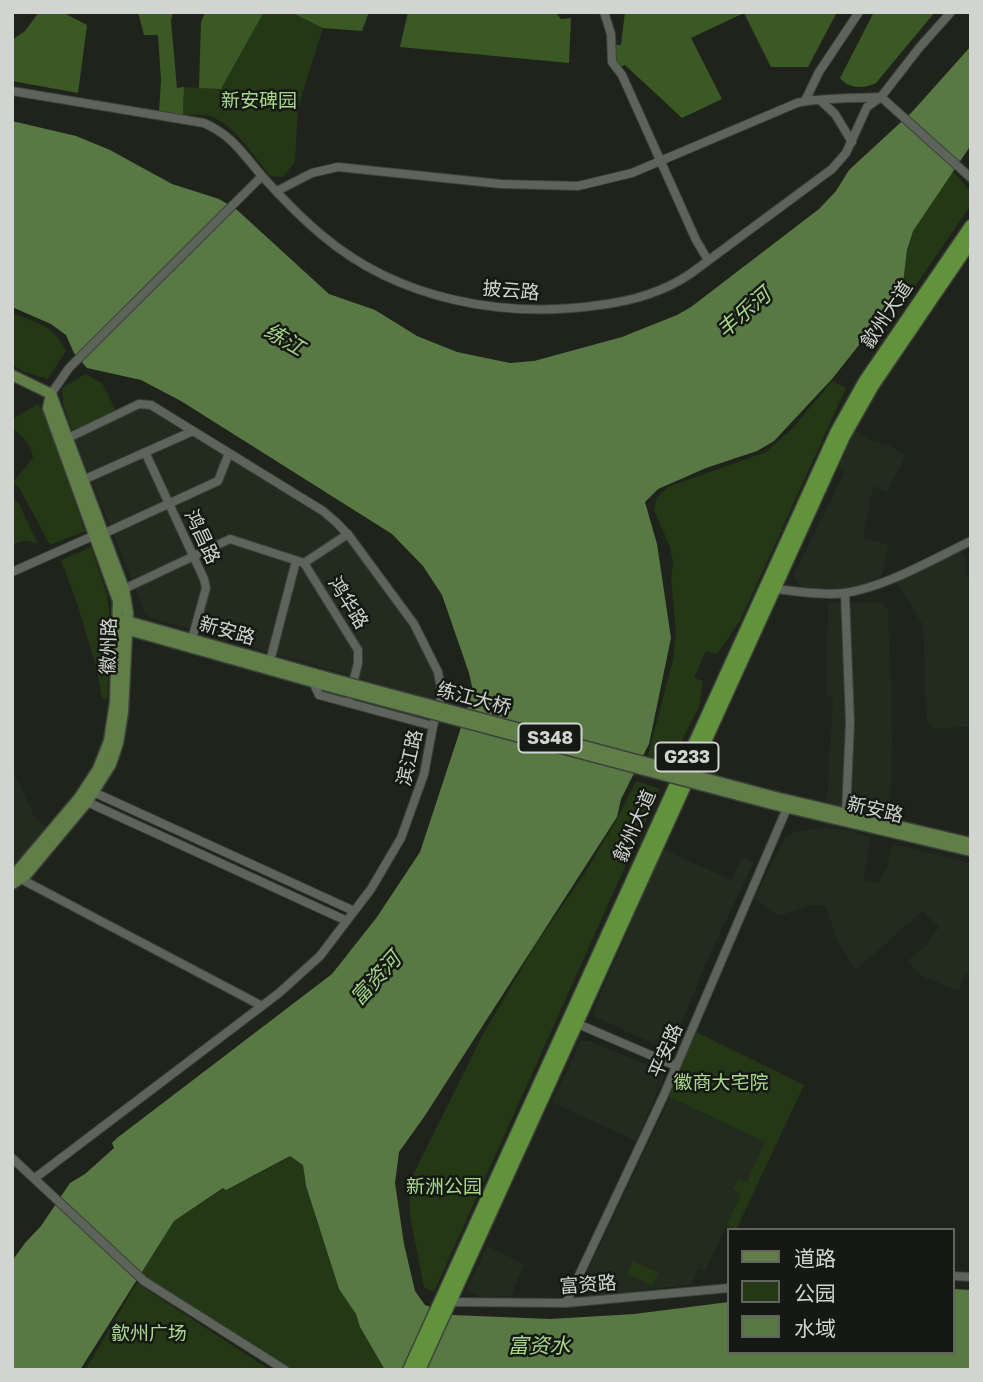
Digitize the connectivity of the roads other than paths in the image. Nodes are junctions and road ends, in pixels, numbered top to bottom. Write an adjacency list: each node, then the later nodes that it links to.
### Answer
1 (604, 12): 9 (street)
2 (859, 12): 7 (street)
3 (951, 12): 5 (street, 披云路)
4 (12, 91): 11 (street, 披云路)
5 (881, 97): 6 (street); 8 (street, 披云路); 10 (street)
6 (819, 100): 7 (street); 8 (street)
7 (805, 101): 9 (street)
8 (852, 142): 15 (street, 披云路)
9 (660, 162): 12 (street); 15 (street)
10 (968, 176)
11 (259, 179): 12 (street, 披云路); 17 (street)
12 (277, 191): 15 (street, 披云路)
13 (971, 226): 55 (highway, 歙州大道 / G233)
14 (971, 241): 31 (highway, 歙州大道 / G233)
15 (708, 260)
16 (12, 374): 17 (main road)
17 (51, 394): 19 (main road, 徽州路); 25 (main road, 徽州路)
18 (193, 431): 19 (street, 滨江路); 20 (street); 21 (street, 滨江路)
19 (68, 438): 22 (main road, 徽州路)
20 (145, 452): 22 (street); 23 (street, 鸿昌路)
21 (229, 453): 23 (street); 24 (street, 滨江路)
22 (83, 480): 25 (main road, 徽州路)
23 (170, 503): 25 (street); 27 (street, 鸿昌路)
24 (348, 534): 28 (street); 38 (street, 滨江路)
25 (99, 535): 29 (street); 30 (main road, 徽州路); 33 (main road, 徽州路)
26 (971, 541): 32 (street)
27 (195, 556): 28 (street); 30 (street); 34 (street, 鸿昌路)
28 (300, 562): 35 (street); 37 (street, 鸿华路)
29 (12, 572)
30 (124, 589): 33 (main road, 徽州路)
31 (774, 589): 32 (street); 49 (highway, 歙州大道 / G233)
32 (845, 593): 42 (street)
33 (123, 624): 34 (main road, 新安路 / S348); 36 (main road, 新安路 / S348); 39 (main road, 徽州路)
34 (192, 639): 35 (main road, 新安路 / S348)
35 (270, 661): 36 (main road, 新安路 / S348)
36 (321, 681): 37 (street); 40 (main road, 练江大桥 / S348, bridge)
37 (348, 703): 38 (street)
38 (433, 726): 46 (street, 滨江路)
39 (87, 795): 45 (main road, 徽州路); 46 (street); 47 (street)
40 (773, 800): 41 (main road, 新安路 / S348); 42 (main road, 新安路 / S348)
41 (787, 808): 44 (main road, 新安路 / S348); 50 (street, 平安路)
42 (846, 813): 43 (main road, 新安路 / S348)
43 (971, 842)
44 (971, 851)
45 (15, 881): 48 (street)
46 (354, 911): 47 (street, 滨江路)
47 (347, 921): 48 (street, 滨江路)
48 (262, 1006): 52 (street, 滨江路)
49 (578, 1024): 50 (street); 55 (highway, 歙州大道 / G233)
50 (676, 1066): 54 (street, 平安路)
51 (12, 1158): 52 (street)
52 (37, 1180): 56 (street)
53 (727, 1288): 54 (street, 富资路)
54 (566, 1303): 55 (street, 富资路)
55 (444, 1306): 57 (highway, G233); 58 (highway, G233)
56 (285, 1370)
57 (409, 1370)
58 (419, 1370)

